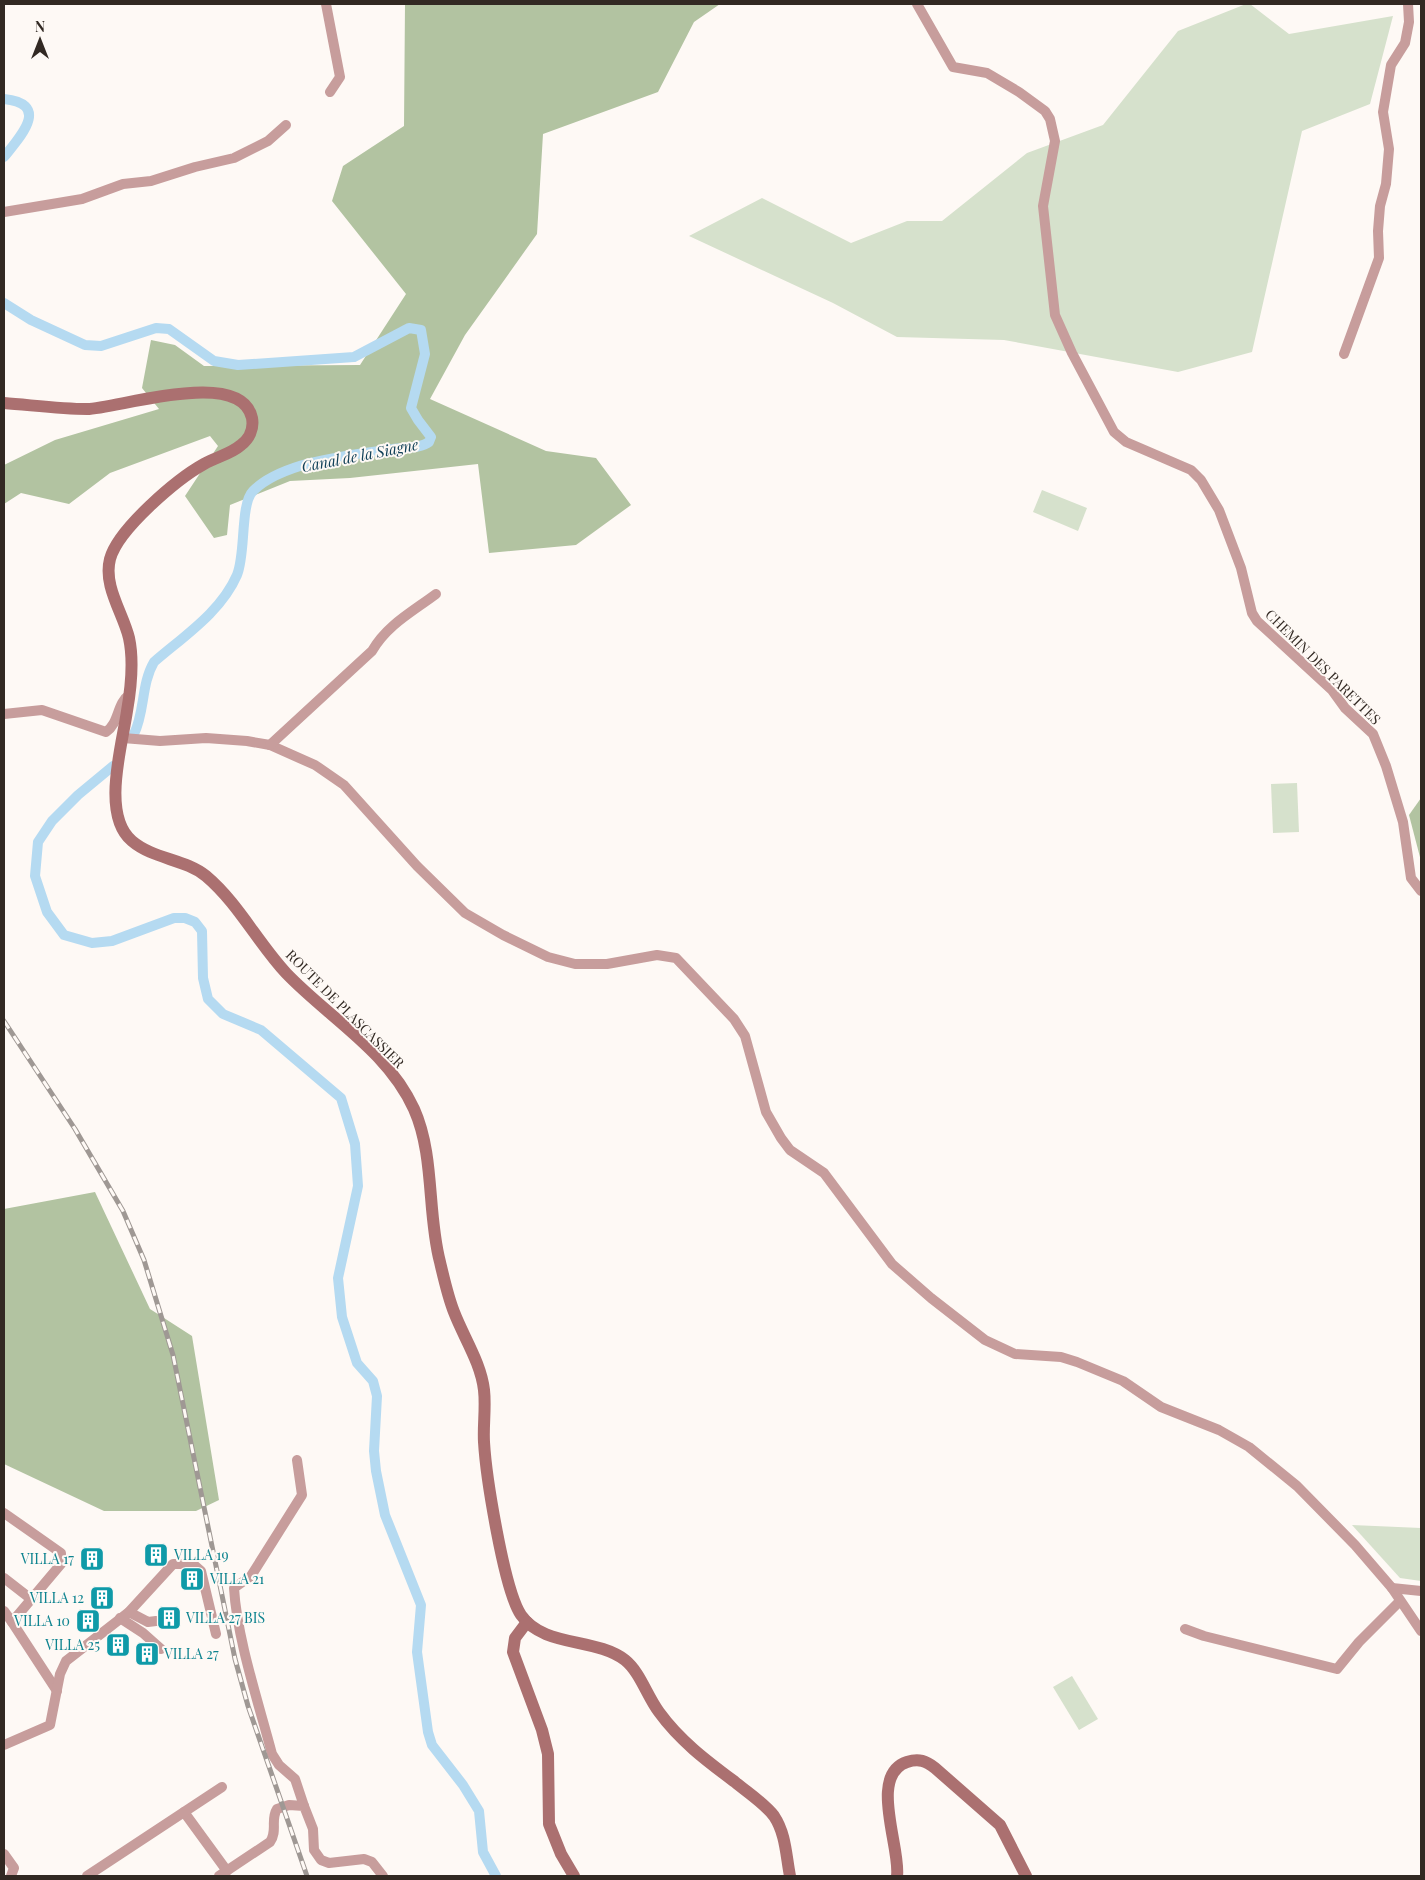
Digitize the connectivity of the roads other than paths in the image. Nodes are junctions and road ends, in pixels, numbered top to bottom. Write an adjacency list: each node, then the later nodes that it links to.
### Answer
1 (326, 4): 4 (street)
2 (917, 4): 14 (street, CHEMIN DES PARETTES)
3 (1408, 4): 7 (street)
4 (330, 92)
5 (286, 125): 6 (street)
6 (4, 212)
7 (1344, 354)
8 (4, 403): 10 (street, ROUTE DE PLASCASSIER)
9 (436, 594): 13 (street)
10 (130, 694): 11 (street); 12 (street, ROUTE DE PLASCASSIER)
11 (4, 714)
12 (124, 738): 13 (street); 26 (street, ROUTE DE PLASCASSIER)
13 (270, 745): 18 (street)
14 (1421, 891)
15 (297, 1460): 34 (street)
16 (4, 1513): 20 (street)
17 (4, 1578): 20 (street)
18 (1392, 1588): 19 (street); 21 (street)
19 (1421, 1591)
20 (31, 1599): 25 (street)
21 (1400, 1601): 27 (street); 28 (street)
22 (4, 1611): 25 (street)
23 (124, 1615): 24 (street); 29 (street); 30 (street); 31 (street)
24 (156, 1621)
25 (12, 1622): 31 (street)
26 (526, 1622): 41 (street); 42 (street)
27 (1185, 1630)
28 (1421, 1631)
29 (216, 1634)
30 (161, 1649)
31 (57, 1691): 32 (street)
32 (4, 1745)
33 (222, 1787): 35 (street)
34 (304, 1806): 37 (street); 40 (street)
35 (184, 1812): 37 (street); 39 (street)
36 (4, 1854): 38 (street)
37 (223, 1874)
38 (11, 1876)
39 (87, 1876)
40 (383, 1876)
41 (574, 1876)
42 (790, 1876)
43 (897, 1876): 44 (street)
44 (1026, 1876)

